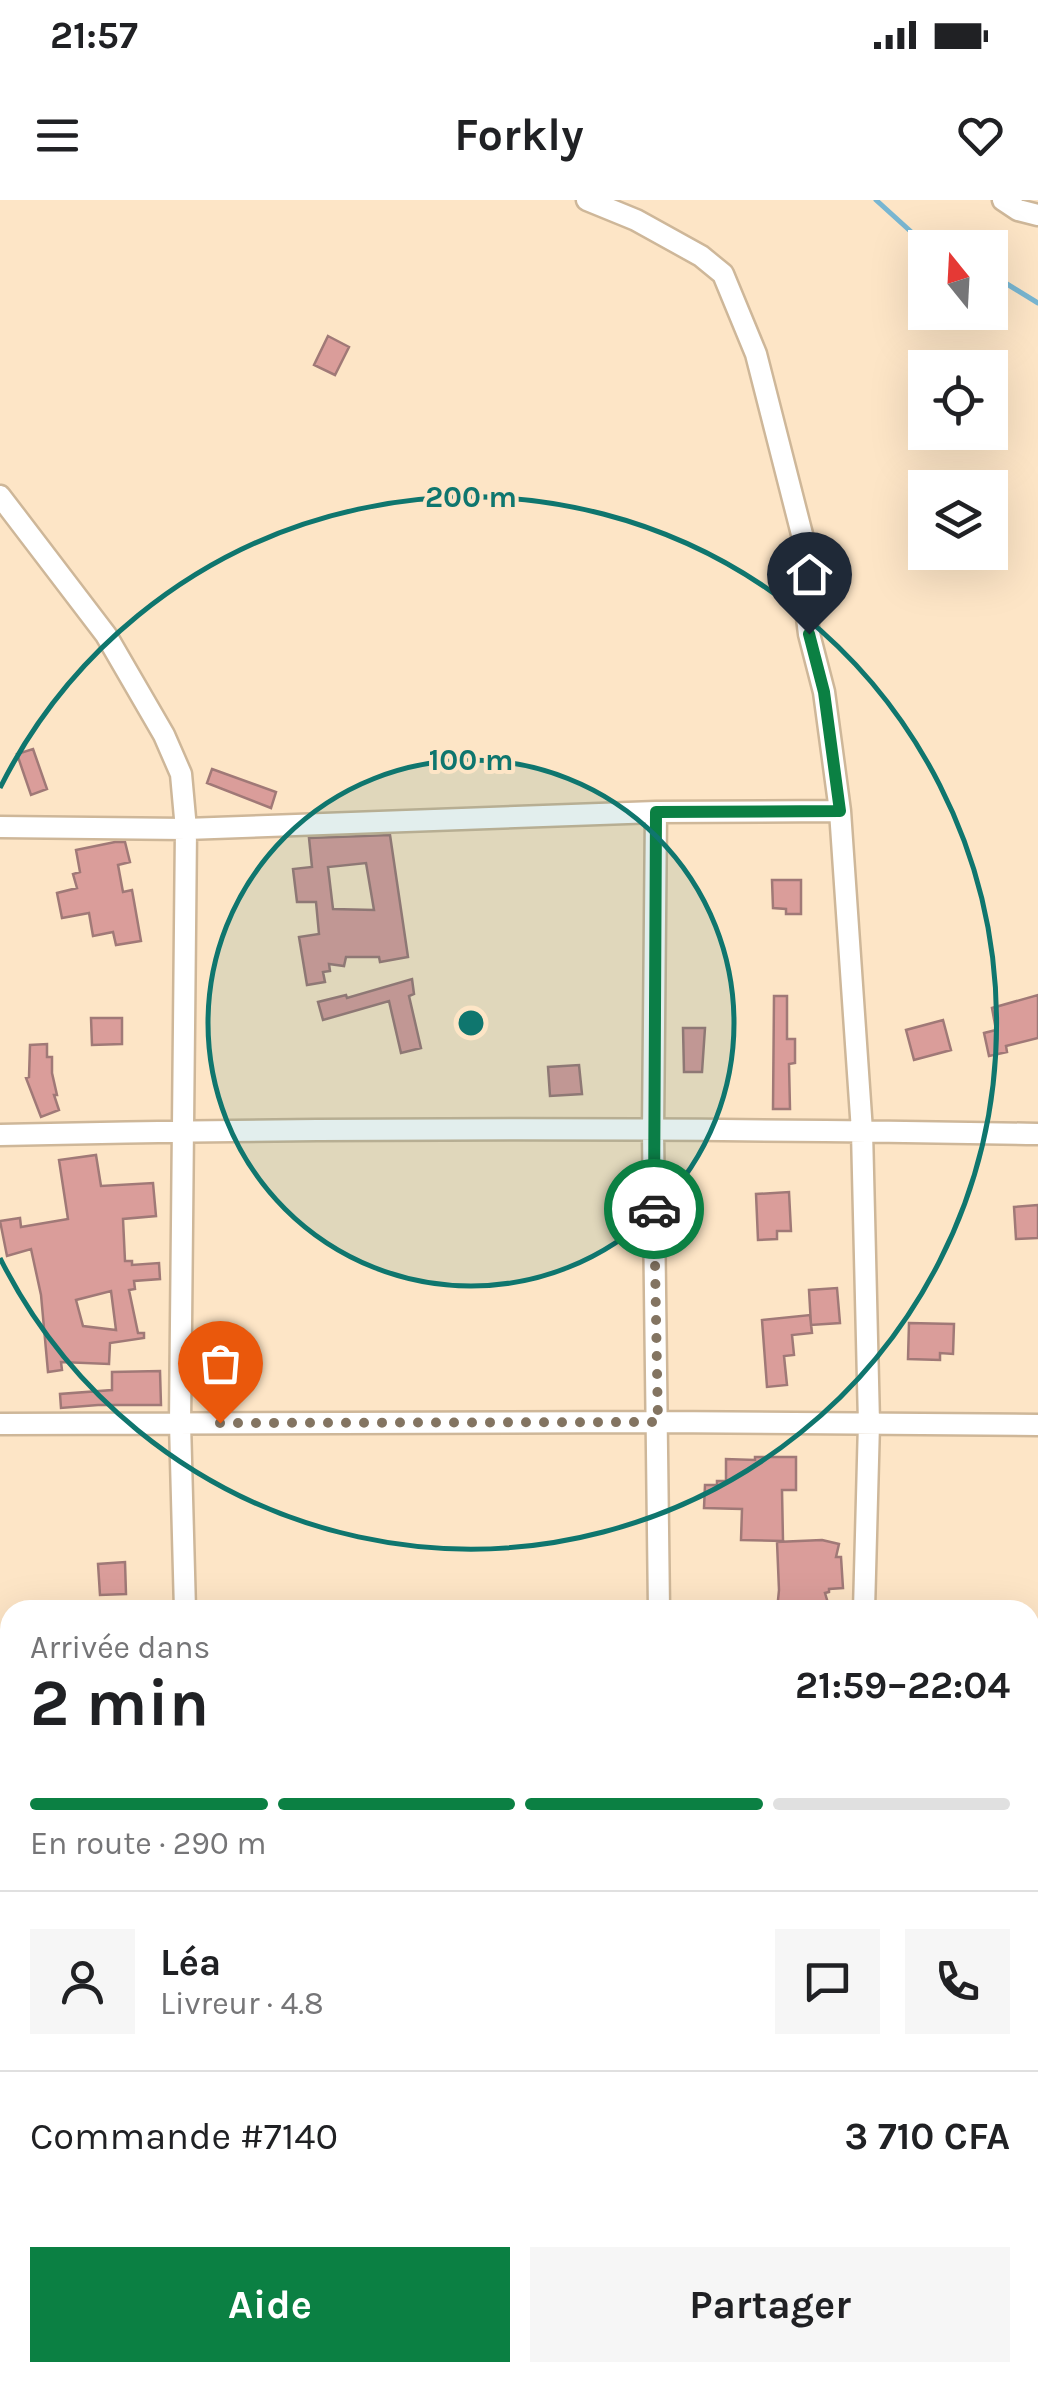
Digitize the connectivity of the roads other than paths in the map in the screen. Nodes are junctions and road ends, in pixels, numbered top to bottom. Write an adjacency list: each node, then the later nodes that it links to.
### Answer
1 (587, 200): 5 (street)
2 (1003, 200): 3 (street)
3 (1038, 216)
4 (0, 496): 8 (street)
5 (840, 811): 6 (street); 10 (street)
6 (656, 812): 8 (street); 11 (street)
7 (0, 827): 8 (street)
8 (186, 830): 9 (street)
9 (182, 1131): 11 (street); 13 (street); 15 (street)
10 (862, 1131): 11 (street); 12 (street); 17 (street)
11 (652, 1132): 14 (street)
12 (1038, 1134)
13 (0, 1135)
14 (658, 1422): 15 (street); 17 (street); 20 (street)
15 (180, 1423): 16 (street); 19 (street)
16 (0, 1424)
17 (869, 1424): 18 (street); 21 (street)
18 (1038, 1425)
19 (184, 1600)
20 (658, 1600)
21 (864, 1600)

